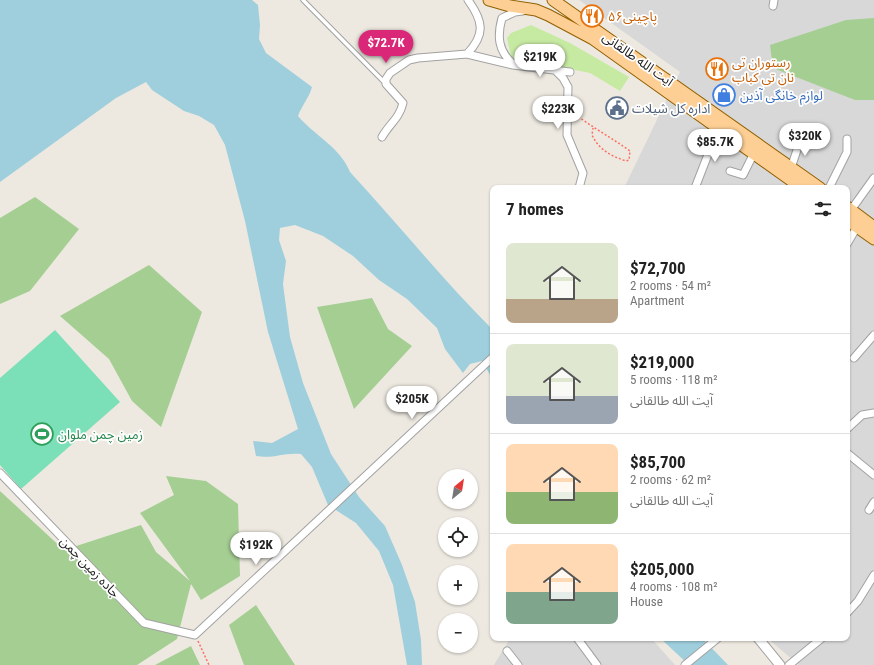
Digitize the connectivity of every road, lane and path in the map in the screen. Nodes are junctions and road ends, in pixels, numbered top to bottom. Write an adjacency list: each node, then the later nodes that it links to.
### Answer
1 (303, 0): 12 (lane)
2 (468, 0): 8 (street)
3 (489, 0): 7 (main road, آیت الله طالقانی)
4 (521, 0): 7 (main road)
5 (559, 1): 20 (main road, آیت الله طالقانی)
6 (536, 5): 7 (main road, آیت الله طالقانی); 9 (street); 15 (main road, آیت الله طالقانی)
7 (510, 6)
8 (467, 54): 9 (street); 12 (street)
9 (513, 64): 10 (street)
10 (554, 70): 11 (street); 13 (street)
11 (570, 72)
12 (386, 84): 17 (street)
13 (568, 108): 14 (path); 23 (street)
14 (593, 128): 14 (path)
15 (722, 131): 19 (main road, آیت الله طالقانی); 24 (street)
16 (810, 133): 20 (street)
17 (382, 137)
18 (847, 139): 27 (street)
19 (754, 154): 21 (street); 25 (main road, آیت الله طالقانی)
20 (791, 168): 26 (main road, آیت الله طالقانی)
21 (730, 171)
22 (874, 178): 28 (street)
23 (580, 185)
24 (696, 185)
25 (798, 185)
26 (816, 185)
27 (830, 185)
28 (850, 210)
29 (850, 215): 30 (main road)
30 (860, 223): 31 (main road); 32 (street); 33 (main road)
31 (874, 226)
32 (850, 239)
33 (874, 239)
34 (874, 335): 35 (street)
35 (854, 358)
36 (490, 360): 46 (street)
37 (874, 413): 38 (street)
38 (850, 426)
39 (850, 455): 41 (street)
40 (0, 473): 46 (street, جاده زمین چمن)
41 (874, 475)
42 (874, 502): 43 (street)
43 (869, 510)
44 (874, 575): 45 (street)
45 (850, 610)
46 (195, 635): 52 (path)
47 (579, 641): 54 (street)
48 (715, 641): 55 (street)
49 (760, 641): 56 (street)
50 (818, 641): 57 (street)
51 (507, 651): 53 (street)
52 (209, 665)
53 (518, 665)
54 (596, 665)
55 (686, 665)
56 (780, 665)
57 (788, 665)

